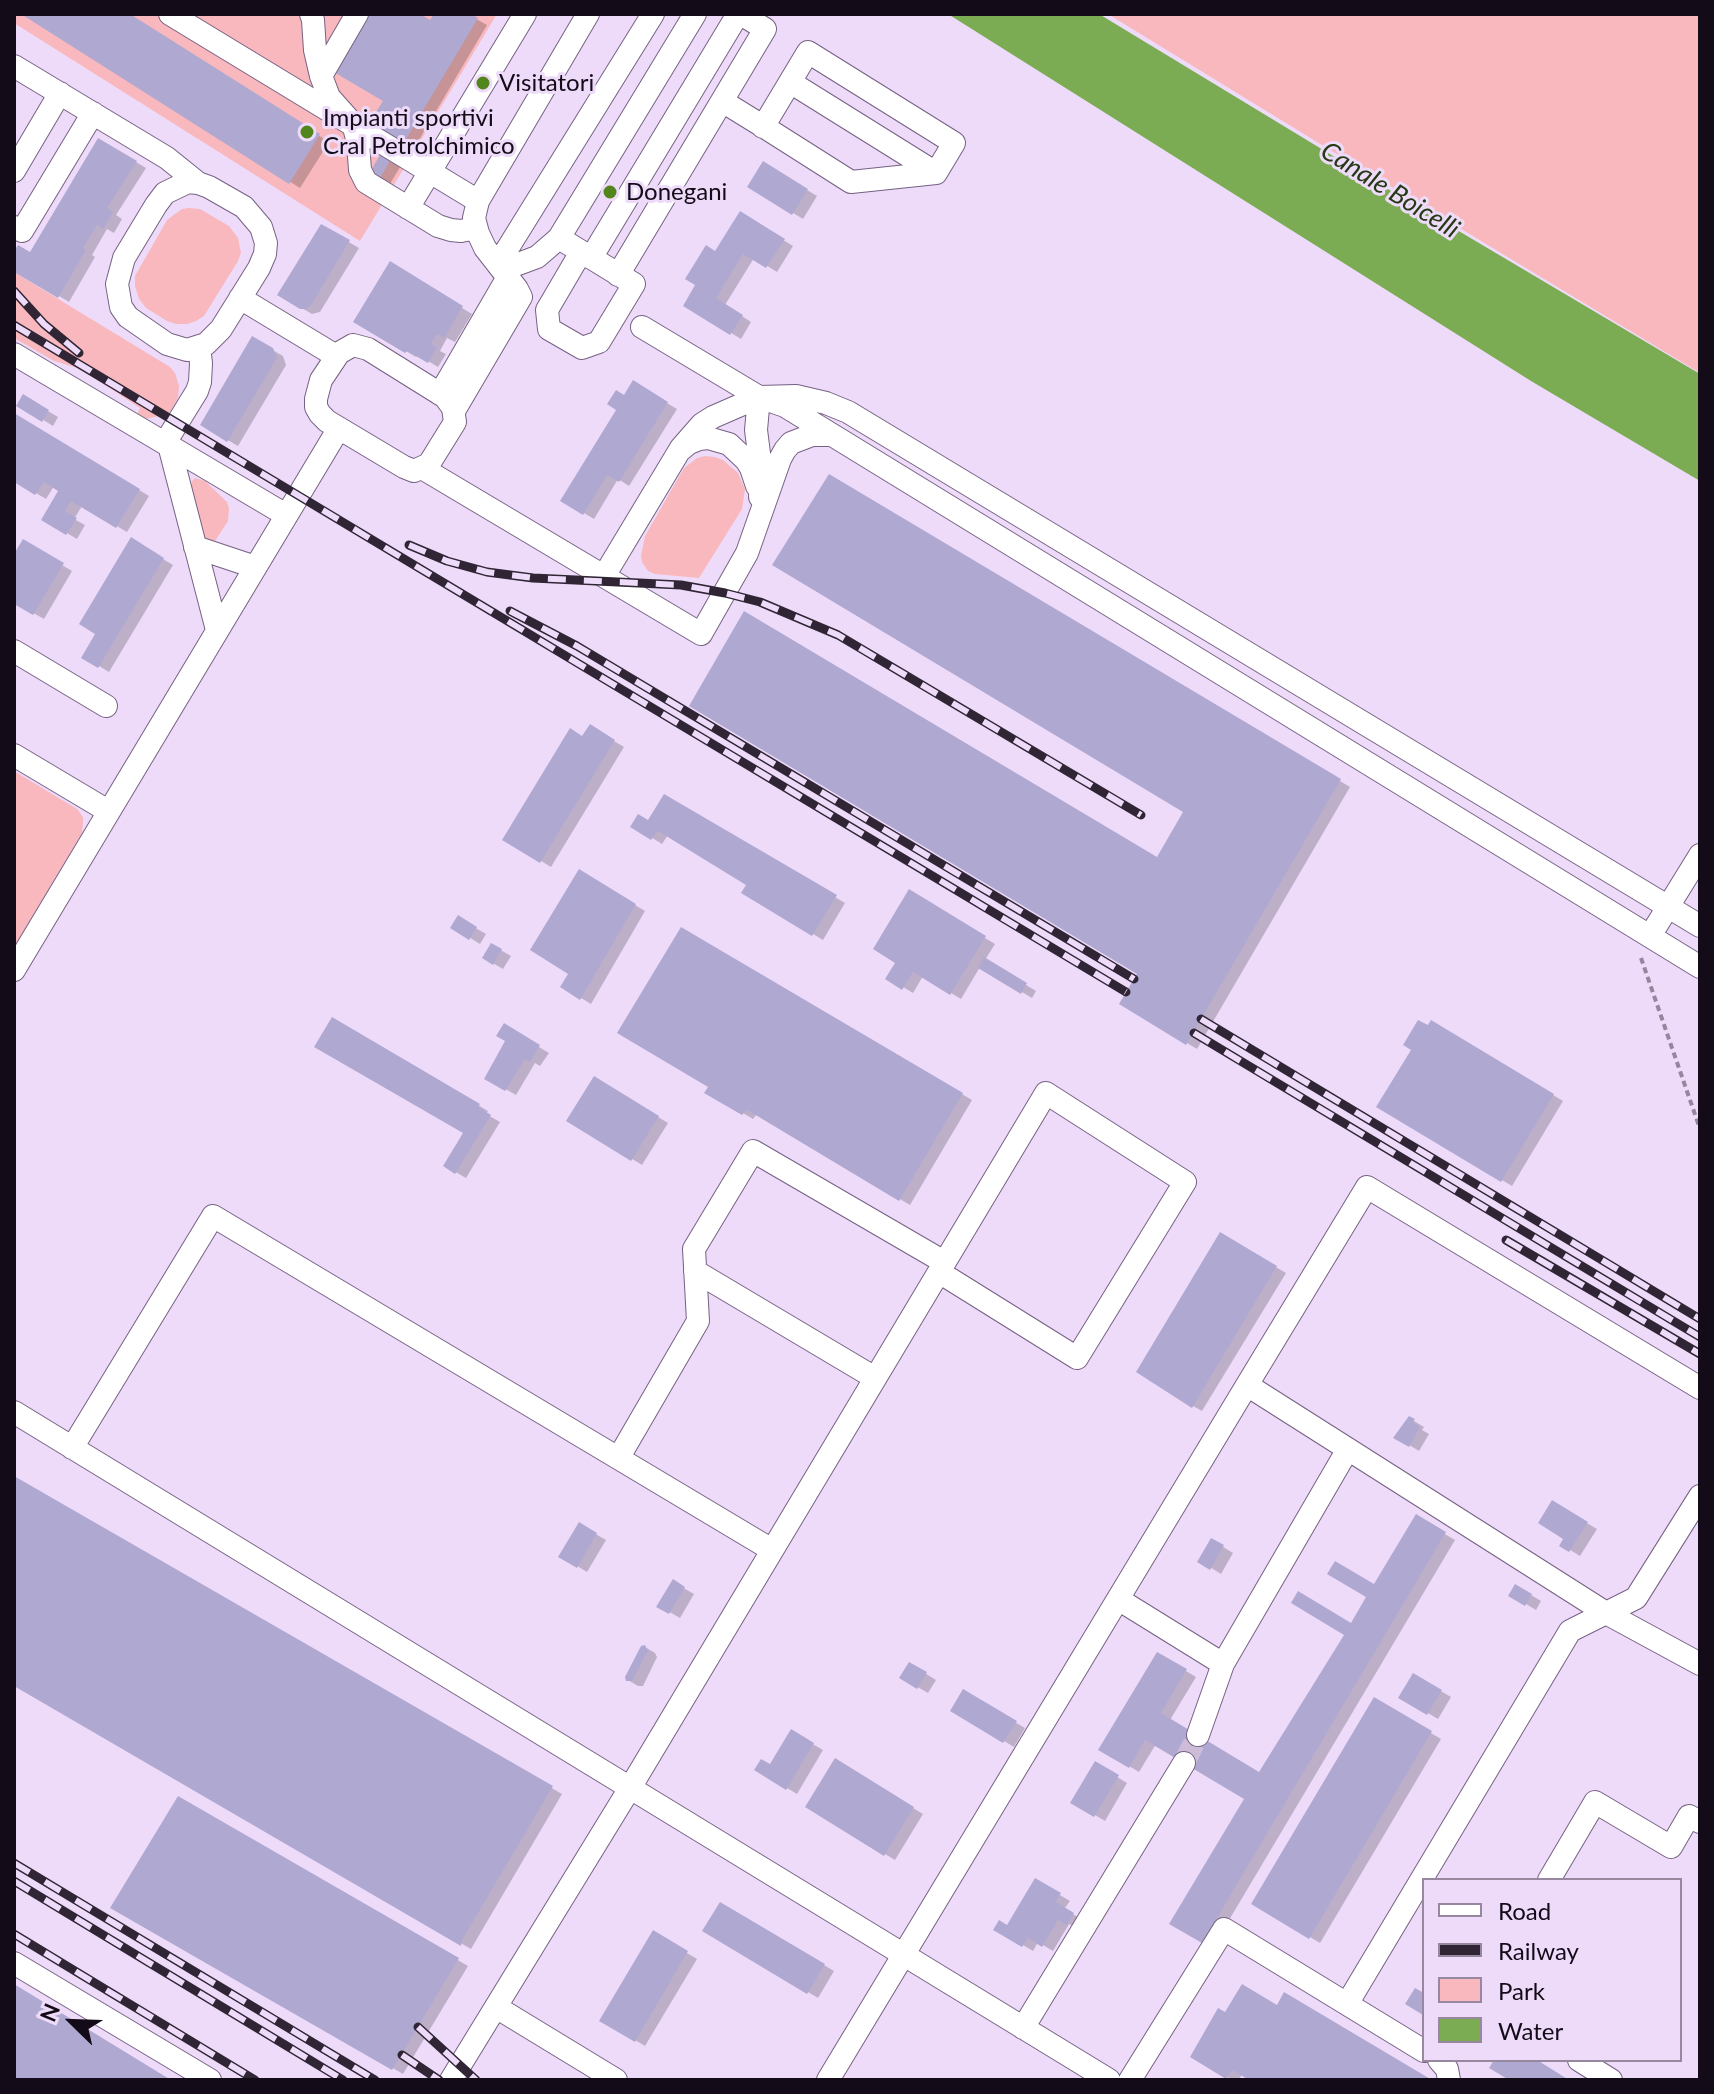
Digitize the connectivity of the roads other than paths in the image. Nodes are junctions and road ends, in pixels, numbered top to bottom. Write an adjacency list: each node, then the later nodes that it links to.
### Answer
1 (170, 14): 15 (street)
2 (311, 14): 10 (street)
3 (357, 14): 10 (street)
4 (525, 14): 18 (street)
5 (588, 14): 21 (street)
6 (653, 14): 27 (street)
7 (695, 14): 25 (street)
8 (739, 14): 13 (street); 26 (street)
9 (14, 66): 12 (street)
10 (321, 76): 15 (street)
11 (790, 82): 16 (street); 19 (street); 19 (street)
12 (60, 93): 14 (street); 17 (street)
13 (722, 101): 16 (street); 28 (street)
14 (93, 113): 20 (street); 23 (street)
15 (353, 124): 18 (street); 22 (street)
16 (766, 128): 19 (street)
17 (14, 171)
18 (430, 172): 21 (street); 22 (street)
19 (936, 173)
20 (198, 183): 29 (street); 31 (street)
21 (483, 192): 24 (street)
22 (408, 208): 24 (street)
23 (14, 227)
24 (476, 228): 27 (street)
25 (559, 238): 26 (street); 27 (street)
26 (586, 255): 28 (street); 28 (street)
27 (503, 270): 35 (street); 35 (street)
28 (618, 275)
29 (240, 298): 31 (street); 32 (street)
30 (642, 327): 34 (street)
31 (199, 347): 38 (street)
32 (336, 356): 35 (street); 36 (street)
33 (17, 362): 38 (street)
34 (759, 397): 37 (street); 39 (street); 41 (street); 53 (street)
35 (447, 402): 40 (street)
36 (339, 428): 40 (street); 42 (street)
37 (832, 435): 43 (street); 55 (street)
38 (167, 444): 42 (street); 44 (street)
39 (678, 453): 41 (street); 46 (street)
40 (422, 468): 46 (street)
41 (760, 498): 43 (street)
42 (286, 515): 45 (street)
43 (757, 526): 46 (street)
44 (195, 547): 45 (street); 47 (street)
45 (255, 567): 47 (street)
46 (604, 576)
47 (217, 630): 51 (street)
48 (14, 651): 49 (street)
49 (106, 706)
50 (14, 755): 51 (street)
51 (108, 811): 57 (street)
52 (1700, 855): 53 (street)
53 (1668, 907): 54 (street); 55 (street)
54 (1700, 926)
55 (1650, 936): 56 (street)
56 (1700, 967)
57 (14, 970)
58 (942, 1267): 58 (street); 59 (street); 60 (street)
59 (695, 1271): 60 (street); 66 (street)
60 (875, 1378): 68 (street)
61 (1247, 1385): 62 (street); 65 (street); 69 (street)
62 (1700, 1388)
63 (14, 1412): 64 (street)
64 (72, 1448): 66 (street); 75 (street)
65 (1348, 1449): 70 (street); 71 (street)
66 (619, 1457): 68 (street)
67 (1700, 1496): 70 (street)
68 (772, 1550): 75 (street)
69 (1118, 1599): 71 (street); 80 (street)
70 (1606, 1613): 72 (street); 77 (street)
71 (1223, 1664): 73 (street)
72 (1700, 1664)
73 (1198, 1735)
74 (1184, 1763): 84 (street)
75 (630, 1788): 80 (street); 83 (street)
76 (1700, 1822): 78 (street)
77 (1422, 1878)
78 (1550, 1878)
79 (1422, 1879): 82 (street)
80 (904, 1955): 84 (street); 90 (street)
81 (14, 1963): 87 (street)
82 (1347, 2004): 85 (street); 92 (street)
83 (496, 2007): 88 (street); 89 (street)
84 (1023, 2028): 91 (street)
85 (1422, 2052)
86 (1582, 2062): 93 (street)
87 (210, 2080)
88 (451, 2080)
89 (616, 2080)
90 (828, 2080)
91 (1109, 2080)
92 (1130, 2080)
93 (1611, 2080)

